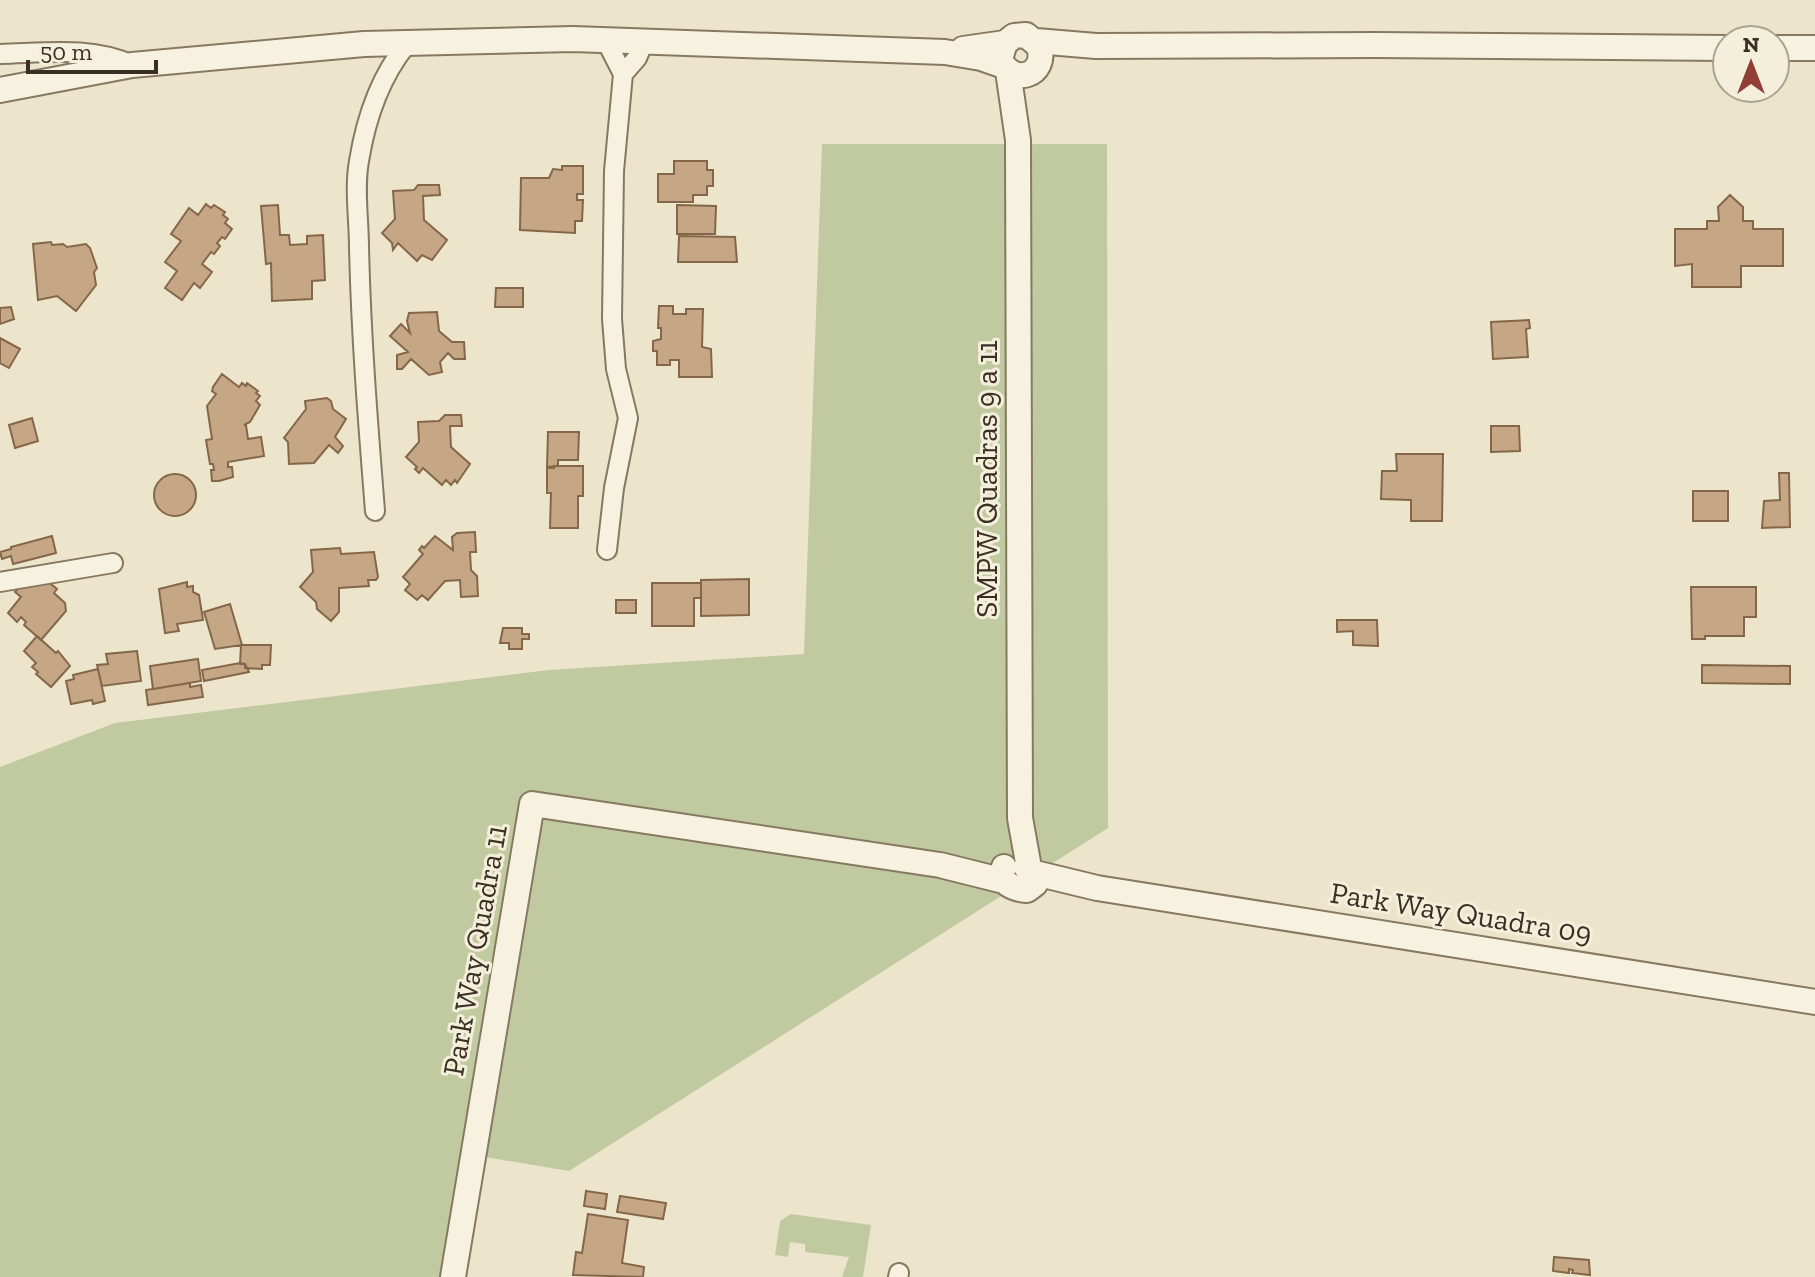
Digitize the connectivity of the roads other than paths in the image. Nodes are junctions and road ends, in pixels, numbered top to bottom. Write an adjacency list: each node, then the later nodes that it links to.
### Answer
1 (606, 41): 2 (street); 3 (street); 11 (street)
2 (644, 42): 9 (street); 11 (street)
3 (407, 44): 10 (street); 14 (street)
4 (1711, 48): 8 (street)
5 (1791, 48): 6 (street)
6 (1815, 48)
7 (0, 54): 10 (street)
8 (1036, 58): 9 (street); 9 (street); 13 (street, SMPW Quadras 9 a 11)
9 (1005, 60): 13 (street, SMPW Quadras 9 a 11)
10 (132, 65): 12 (street)
11 (623, 74): 15 (street)
12 (0, 90)
13 (1018, 140): 18 (street, SMPW Quadras 9 a 11)
14 (375, 511)
15 (607, 550)
16 (113, 563): 17 (street)
17 (0, 582)
18 (1019, 873): 19 (street, Park Way Quadra 09); 20 (street, Park Way Quadra 11)
19 (1815, 1002)
20 (453, 1277)

